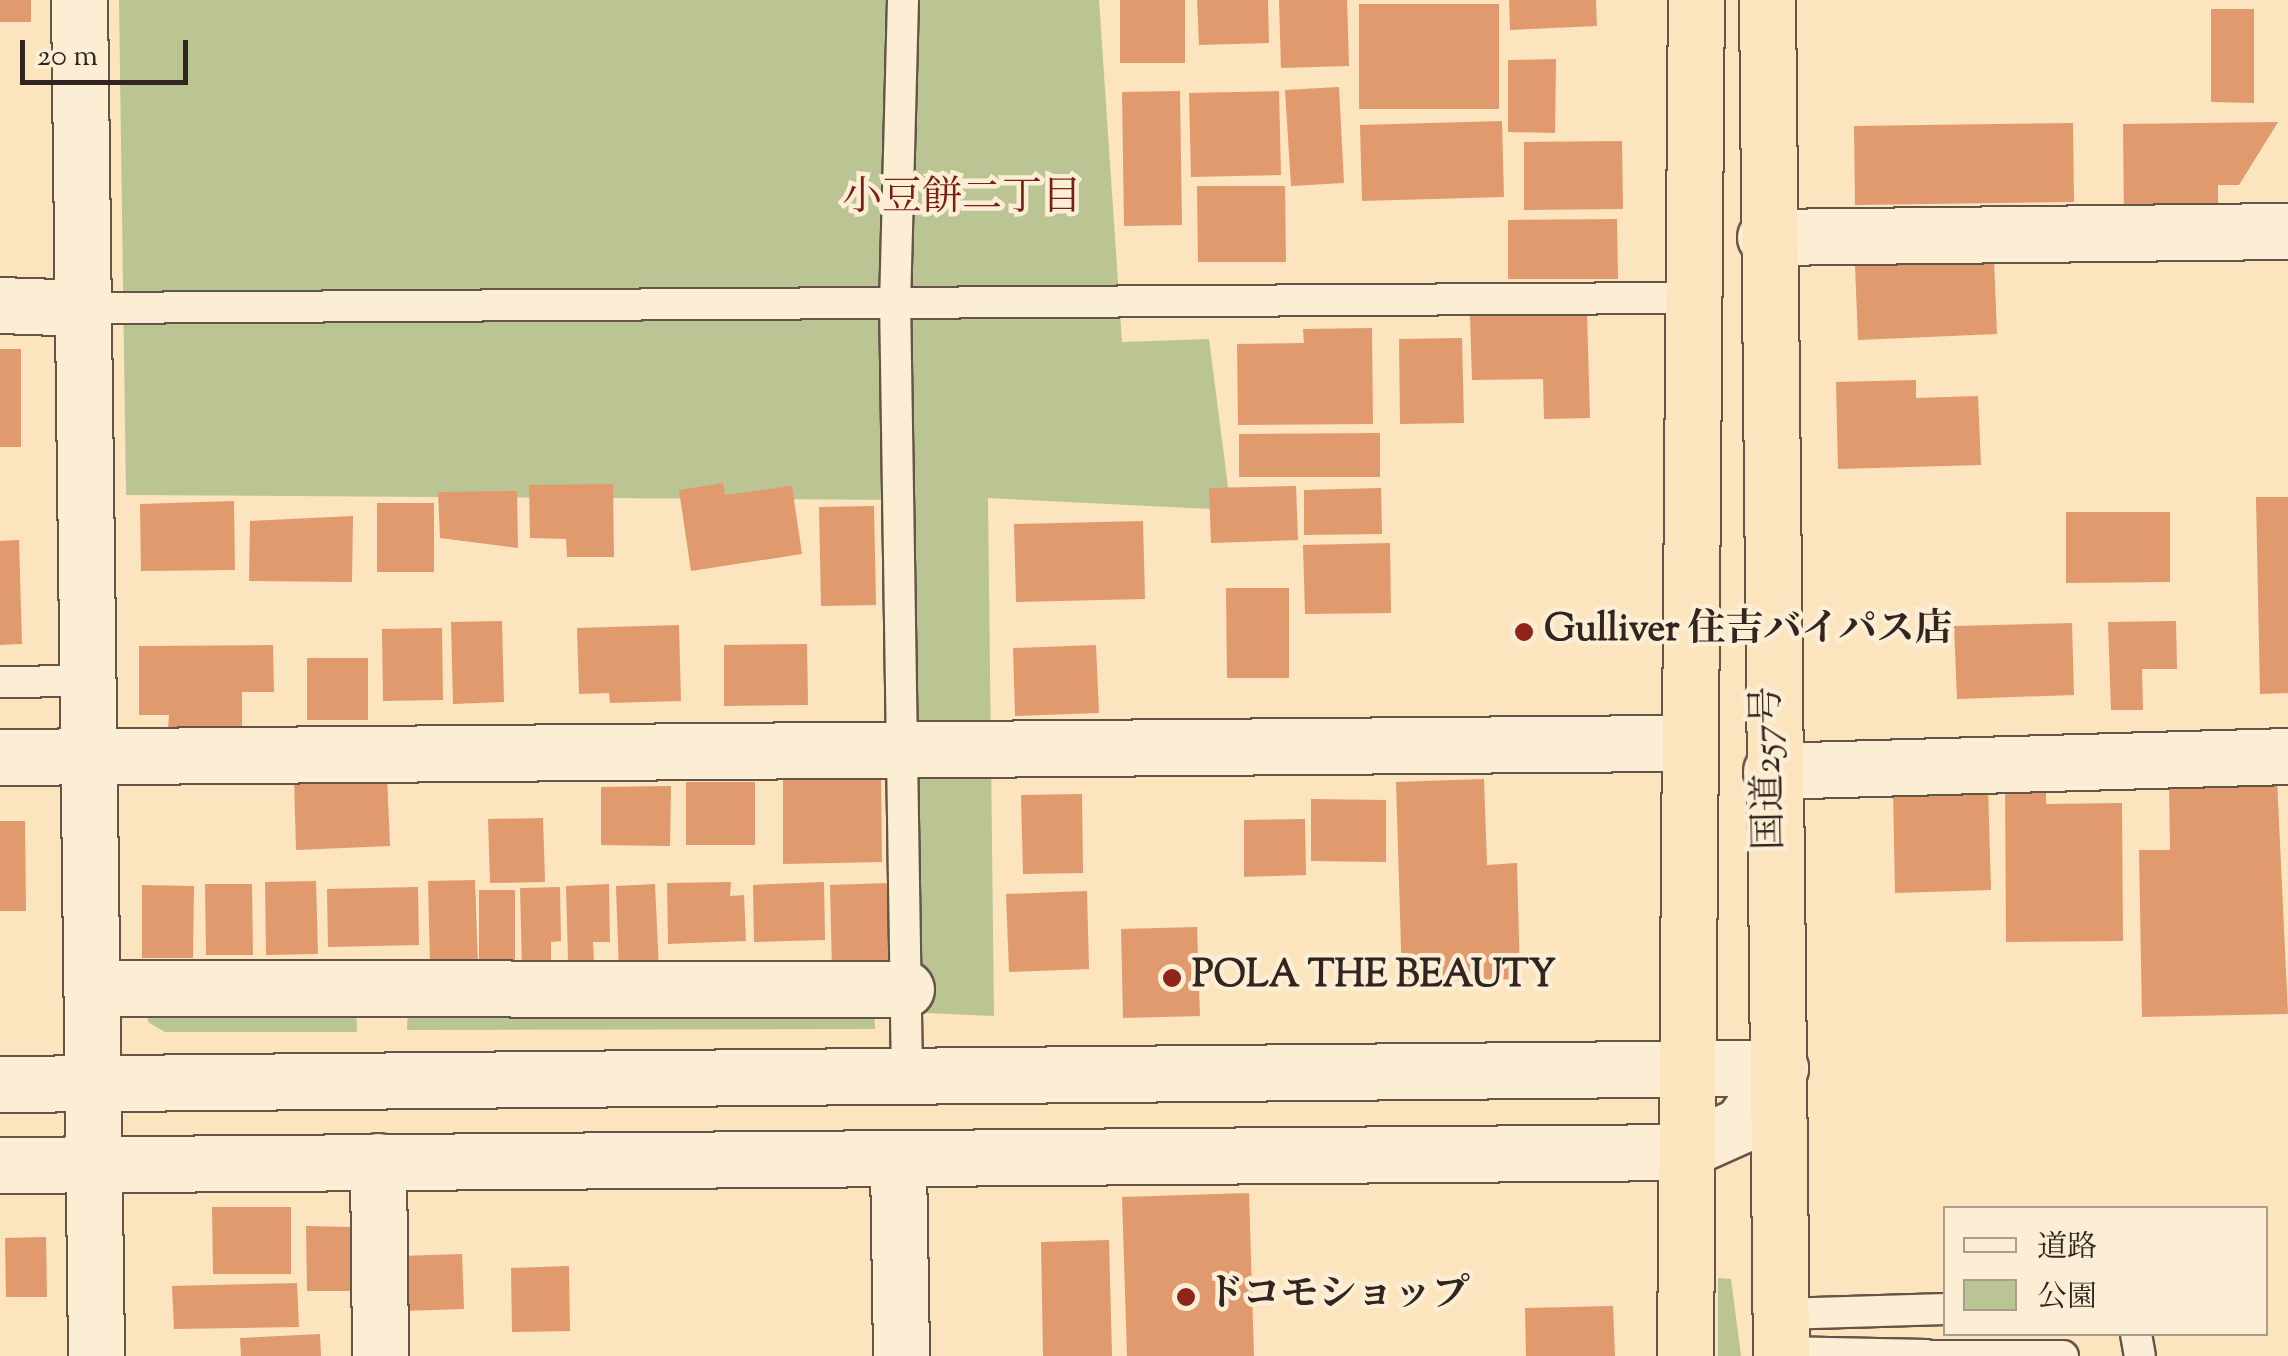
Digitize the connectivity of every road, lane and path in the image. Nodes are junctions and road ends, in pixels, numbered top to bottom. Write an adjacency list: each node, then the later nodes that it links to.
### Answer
1 (80, 0): 10 (street)
2 (903, 0): 7 (lane)
3 (1696, 0): 8 (highway)
4 (1766, 0): 6 (highway, 国道257号)
5 (2288, 231): 6 (street)
6 (1765, 238): 18 (highway, 国道257号)
7 (895, 296): 8 (lane); 10 (lane); 14 (lane)
8 (1692, 298): 13 (highway)
9 (0, 304): 10 (street)
10 (85, 308): 11 (street)
11 (85, 681): 12 (lane); 17 (street)
12 (0, 682)
13 (1686, 742): 14 (street); 22 (highway)
14 (902, 750): 17 (street); 20 (lane)
15 (2288, 756): 18 (street)
16 (0, 757): 17 (street)
17 (86, 758): 19 (street)
18 (1771, 771): 21 (highway, 国道257号)
19 (91, 988): 20 (street); 25 (street)
20 (906, 988): 23 (lane)
21 (1780, 1068): 22 (street); 26 (street); 32 (highway, 国道257号)
22 (1681, 1072): 23 (street); 26 (highway)
23 (907, 1076): 25 (street)
24 (0, 1084): 25 (street)
25 (94, 1084): 29 (street)
26 (1681, 1152): 28 (street); 36 (highway)
27 (378, 1161): 28 (street); 29 (street); 34 (street)
28 (898, 1162): 35 (street)
29 (96, 1164): 30 (street); 33 (street)
30 (0, 1165)
31 (1943, 1310): 32 (lane)
32 (1781, 1341): 37 (lane)
33 (96, 1356)
34 (380, 1356)
35 (901, 1356)
36 (1685, 1356)
37 (1926, 1356): 38 (lane)
38 (2063, 1356)

